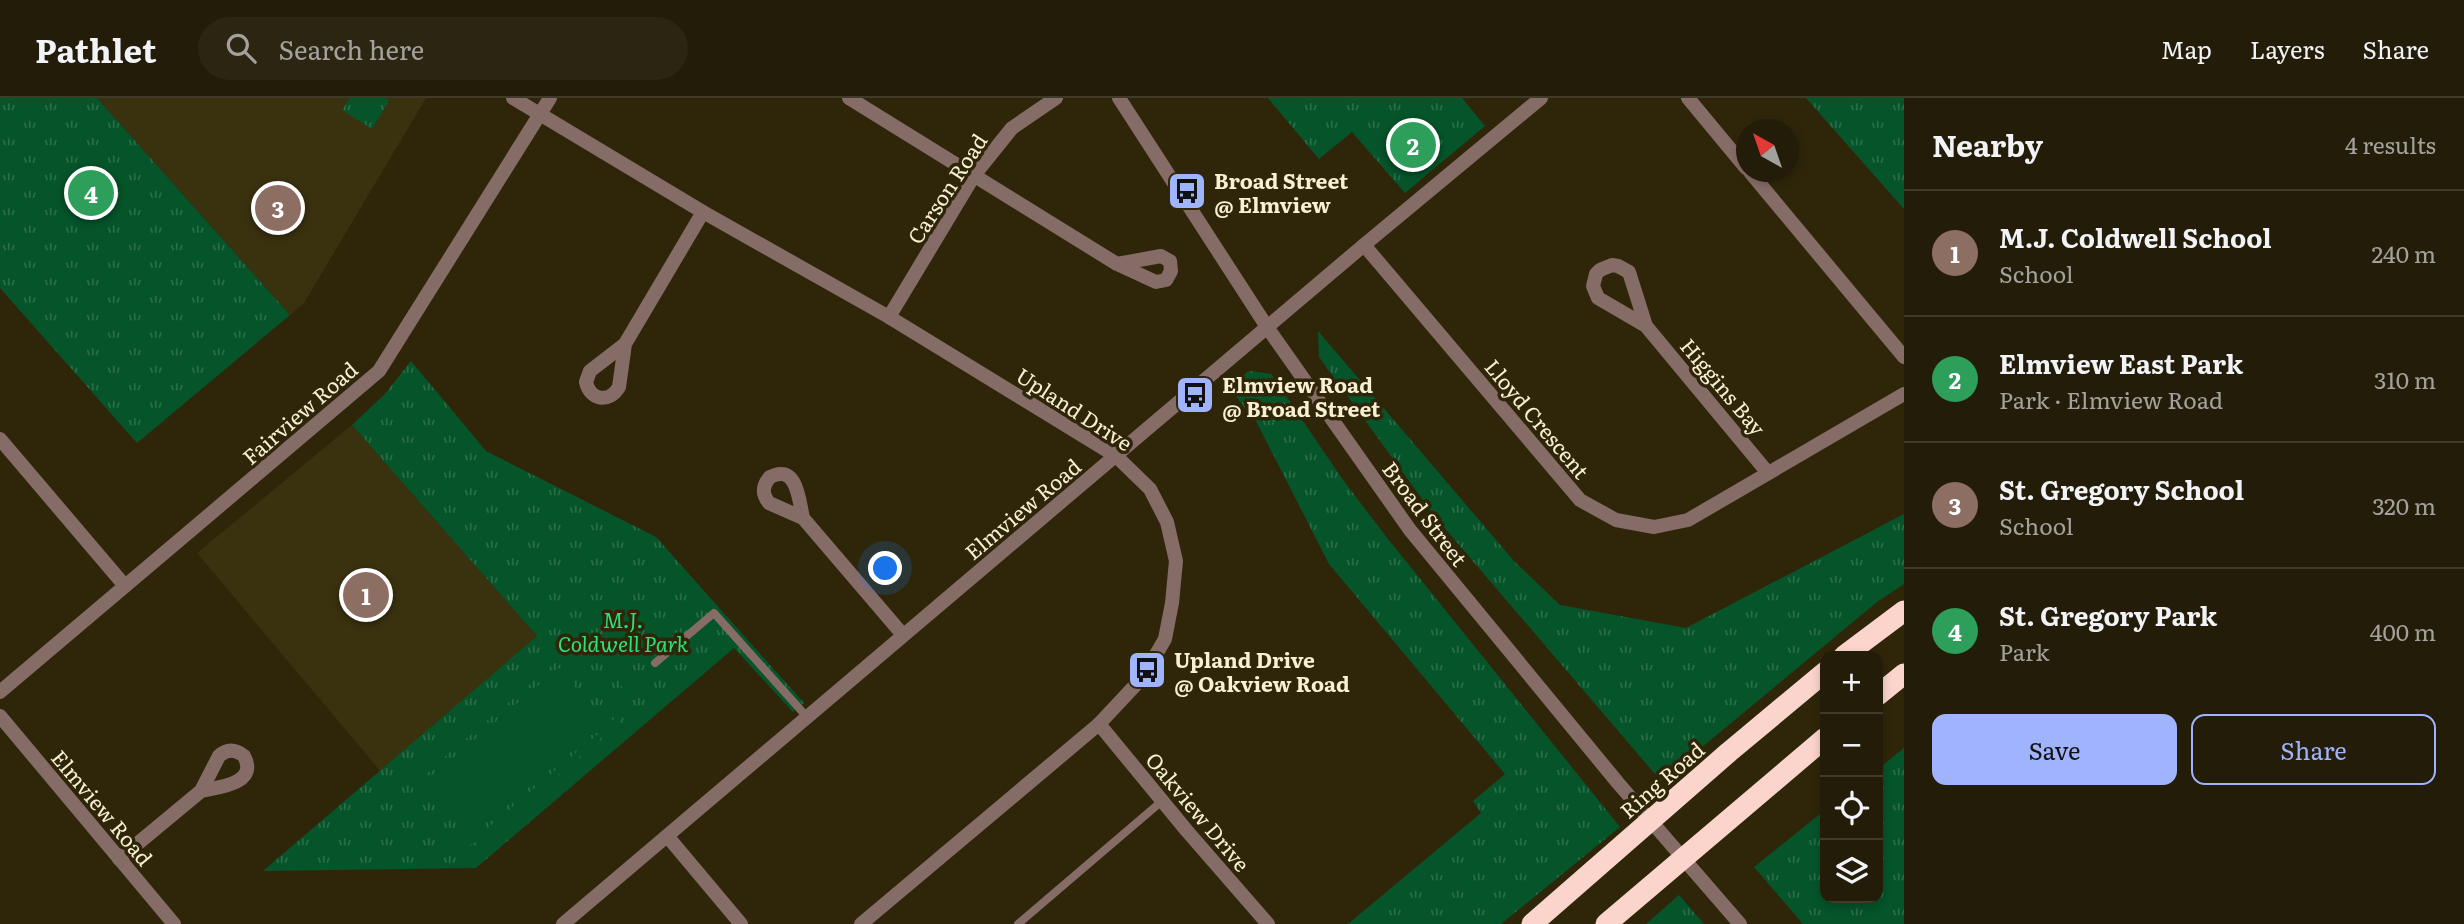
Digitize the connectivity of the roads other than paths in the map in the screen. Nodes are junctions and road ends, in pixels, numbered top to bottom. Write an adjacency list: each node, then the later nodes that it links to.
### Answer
1 (513, 98): 8 (street, Upland Drive)
2 (550, 98): 8 (street, Fairview Road)
3 (849, 98): 10 (street)
4 (1056, 98): 10 (street, Carson Road)
5 (1119, 98): 17 (street, Broad Street)
6 (1541, 98): 13 (street, Elmview Road)
7 (1688, 98): 9 (street)
8 (540, 114): 12 (street, Upland Drive); 25 (street, Fairview Road)
9 (1736, 156)
10 (975, 174): 14 (street); 15 (street, Carson Road)
11 (1758, 182): 19 (street)
12 (703, 212): 15 (street, Upland Drive); 18 (street)
13 (1364, 245): 17 (street, Elmview Road); 23 (street, Lloyd Crescent)
14 (1117, 264)
15 (889, 317): 22 (street, Upland Drive)
16 (1646, 326): 16 (street, Higgins Bay); 23 (street, Higgins Bay)
17 (1267, 327): 22 (street, Elmview Road); 52 (street, Broad Street)
18 (625, 344)
19 (1904, 357)
20 (1904, 394): 23 (street, Lloyd Crescent)
21 (0, 439): 25 (street)
22 (1116, 456): 27 (street, Elmview Road); 36 (street, Upland Drive)
23 (1768, 473)
24 (803, 518): 27 (street)
25 (125, 586): 33 (street, Fairview Road)
26 (1904, 611): 28 (highway)
27 (903, 635): 35 (street, Elmview Road)
28 (1851, 651)
29 (655, 663): 35 (lane)
30 (1904, 674): 32 (highway)
31 (1820, 676): 41 (highway, Ring Road)
32 (1883, 691)
33 (0, 692)
34 (0, 716): 42 (street, Elmview Road)
35 (807, 718): 40 (street, Elmview Road)
36 (1099, 724): 39 (street, Oakview Drive); 46 (street, Upland Drive)
37 (1820, 742): 51 (highway)
38 (201, 791): 42 (street)
39 (1163, 801): 47 (lane); 48 (street, Oakview Drive)
40 (668, 837): 44 (street, Elmview Road); 45 (street)
41 (1609, 858): 49 (highway); 50 (highway, Ring Road)
42 (119, 859): 43 (street, Elmview Road)
43 (174, 924)
44 (563, 924)
45 (741, 924)
46 (861, 924)
47 (1018, 924)
48 (1268, 924)
49 (1526, 924)
50 (1532, 924)
51 (1606, 924)
52 (1740, 924)

